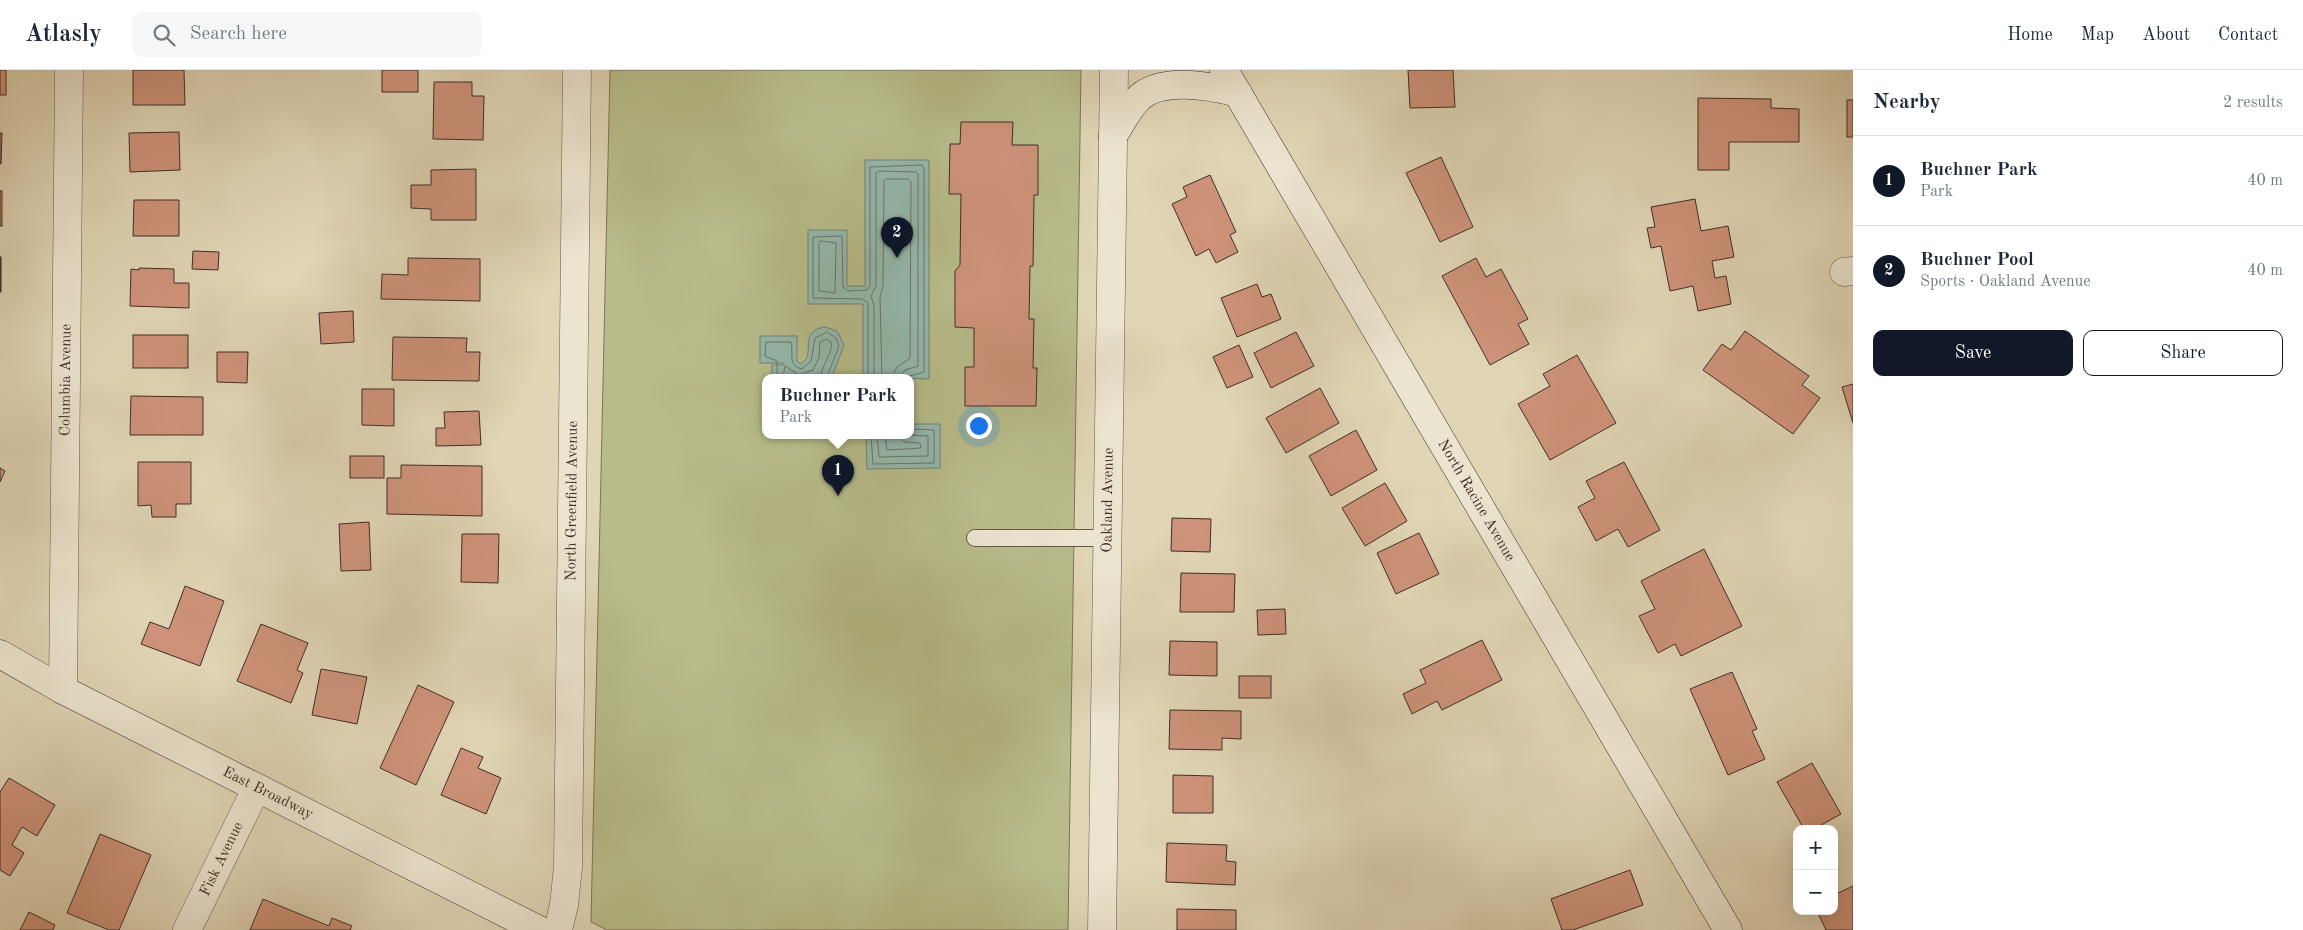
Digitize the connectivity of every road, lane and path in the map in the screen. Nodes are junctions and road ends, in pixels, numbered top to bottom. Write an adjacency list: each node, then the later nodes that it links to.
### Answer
1 (69, 70): 10 (street, Columbia Avenue)
2 (577, 70): 14 (street, North Greenfield Avenue)
3 (1114, 70): 6 (street, Oakland Avenue)
4 (1224, 70): 5 (street, North Racine Avenue)
5 (1238, 93): 6 (street); 16 (street, North Racine Avenue)
6 (1113, 136): 8 (street, Oakland Avenue)
7 (975, 538): 8 (lane)
8 (1108, 538): 15 (street, Oakland Avenue)
9 (0, 654): 10 (street, East Broadway)
10 (64, 690): 11 (street, East Broadway)
11 (256, 789): 12 (street, Fisk Avenue); 13 (street, East Broadway)
12 (187, 930)
13 (539, 930)
14 (558, 930)
15 (1102, 930)
16 (1728, 930)

